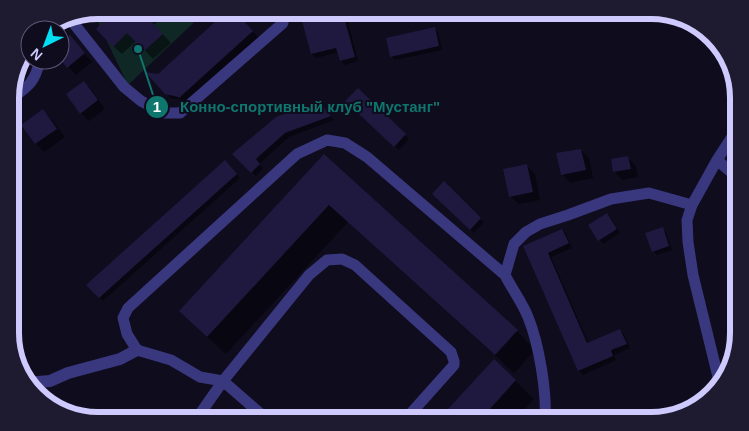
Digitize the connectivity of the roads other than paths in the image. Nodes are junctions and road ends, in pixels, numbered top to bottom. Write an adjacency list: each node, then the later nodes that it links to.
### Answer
1 (73, 23): 2 (lane)
2 (283, 23)
3 (38, 70): 4 (lane)
4 (19, 94)
5 (730, 140): 6 (lane)
6 (717, 160): 7 (lane); 8 (lane)
7 (730, 171)
8 (692, 205): 9 (lane); 11 (lane)
9 (505, 275): 10 (lane); 17 (lane)
10 (137, 350): 12 (lane); 13 (street)
11 (718, 376)
12 (223, 381): 14 (lane); 15 (lane); 16 (lane)
13 (37, 383)
14 (201, 412)
15 (259, 412)
16 (412, 412)
17 (546, 412)

